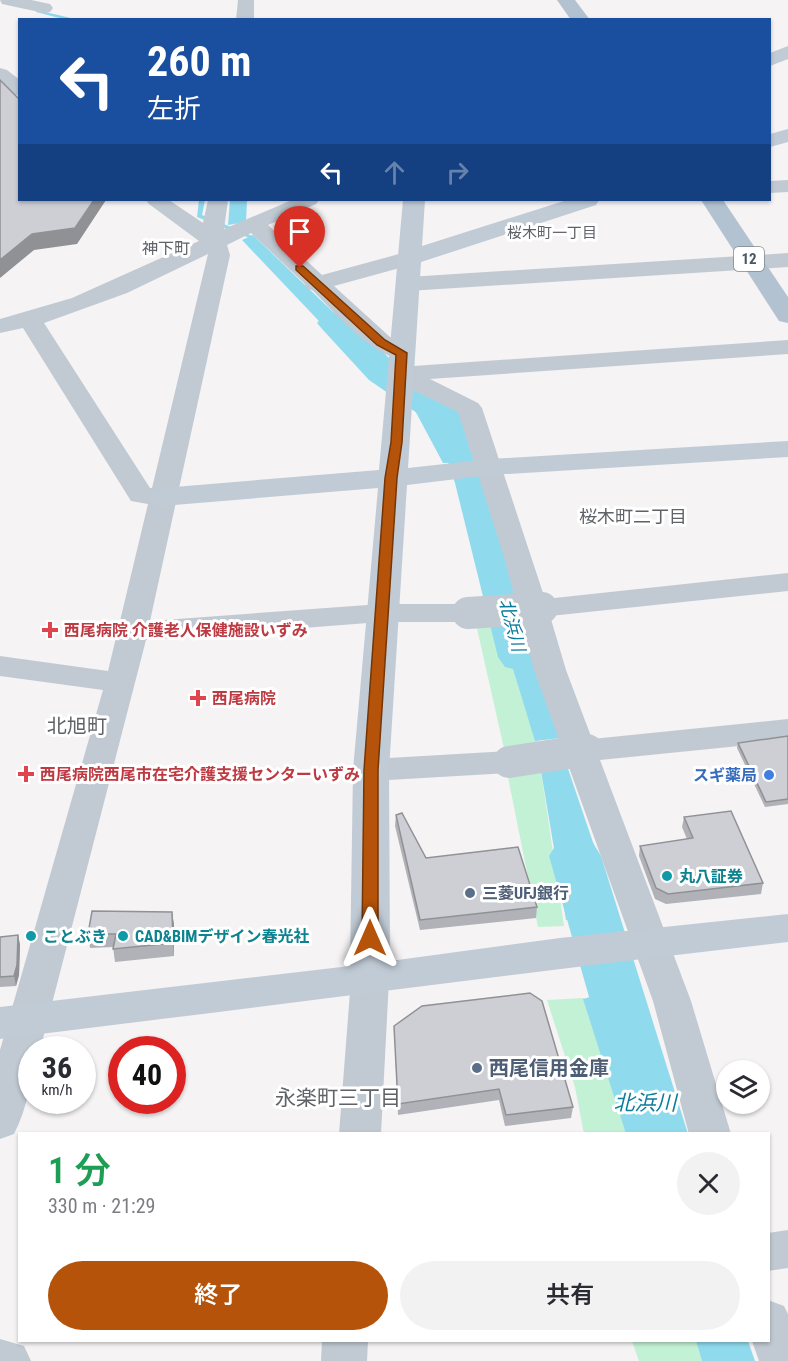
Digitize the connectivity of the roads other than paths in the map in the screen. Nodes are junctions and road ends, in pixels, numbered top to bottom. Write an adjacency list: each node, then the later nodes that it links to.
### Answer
1 (8, 0): 4 (street)
2 (246, 0): 5 (street)
3 (566, 0): 6 (main road)
4 (30, 13)
5 (245, 18)
6 (580, 18)
7 (788, 52): 8 (street)
8 (771, 60)
9 (18, 71): 10 (street)
10 (0, 74): 11 (street)
11 (18, 88)
12 (788, 135): 13 (street)
13 (771, 141)
14 (788, 186): 15 (street)
15 (771, 187)
16 (158, 201): 23 (street)
17 (218, 201): 23 (street)
18 (306, 201): 22 (street)
19 (414, 201): 24 (street)
20 (585, 201): 24 (street)
21 (713, 201): 26 (main road, 12)
22 (259, 220): 23 (street); 27 (street)
23 (216, 239): 30 (street); 37 (street)
24 (410, 258): 27 (street); 28 (street)
25 (788, 260): 26 (street)
26 (752, 263): 28 (street); 29 (main road, 12)
27 (315, 284): 33 (street)
28 (408, 284): 33 (street)
29 (788, 316)
30 (30, 320): 31 (street); 37 (street)
31 (0, 326)
32 (788, 347): 33 (street)
33 (400, 364): 35 (street); 36 (street)
34 (788, 449): 35 (street)
35 (489, 468): 36 (street); 46 (street)
36 (404, 477): 37 (street); 39 (street)
37 (162, 497): 40 (street)
38 (788, 582): 39 (street, bridge)
39 (381, 614): 40 (street); 44 (street)
40 (132, 632): 42 (street)
41 (0, 666): 42 (street)
42 (121, 682): 48 (street)
43 (788, 730): 44 (street, bridge)
44 (371, 770): 47 (street)
45 (788, 928): 46 (street)
46 (638, 946): 47 (street); 51 (street)
47 (370, 979): 48 (street); 50 (street)
48 (13, 1022): 49 (street)
49 (0, 1122)
50 (360, 1132)
51 (709, 1132)
52 (788, 1249): 53 (street)
53 (770, 1252)
54 (345, 1342): 57 (street)
55 (0, 1360): 56 (street)
56 (8, 1361)
57 (344, 1361)

